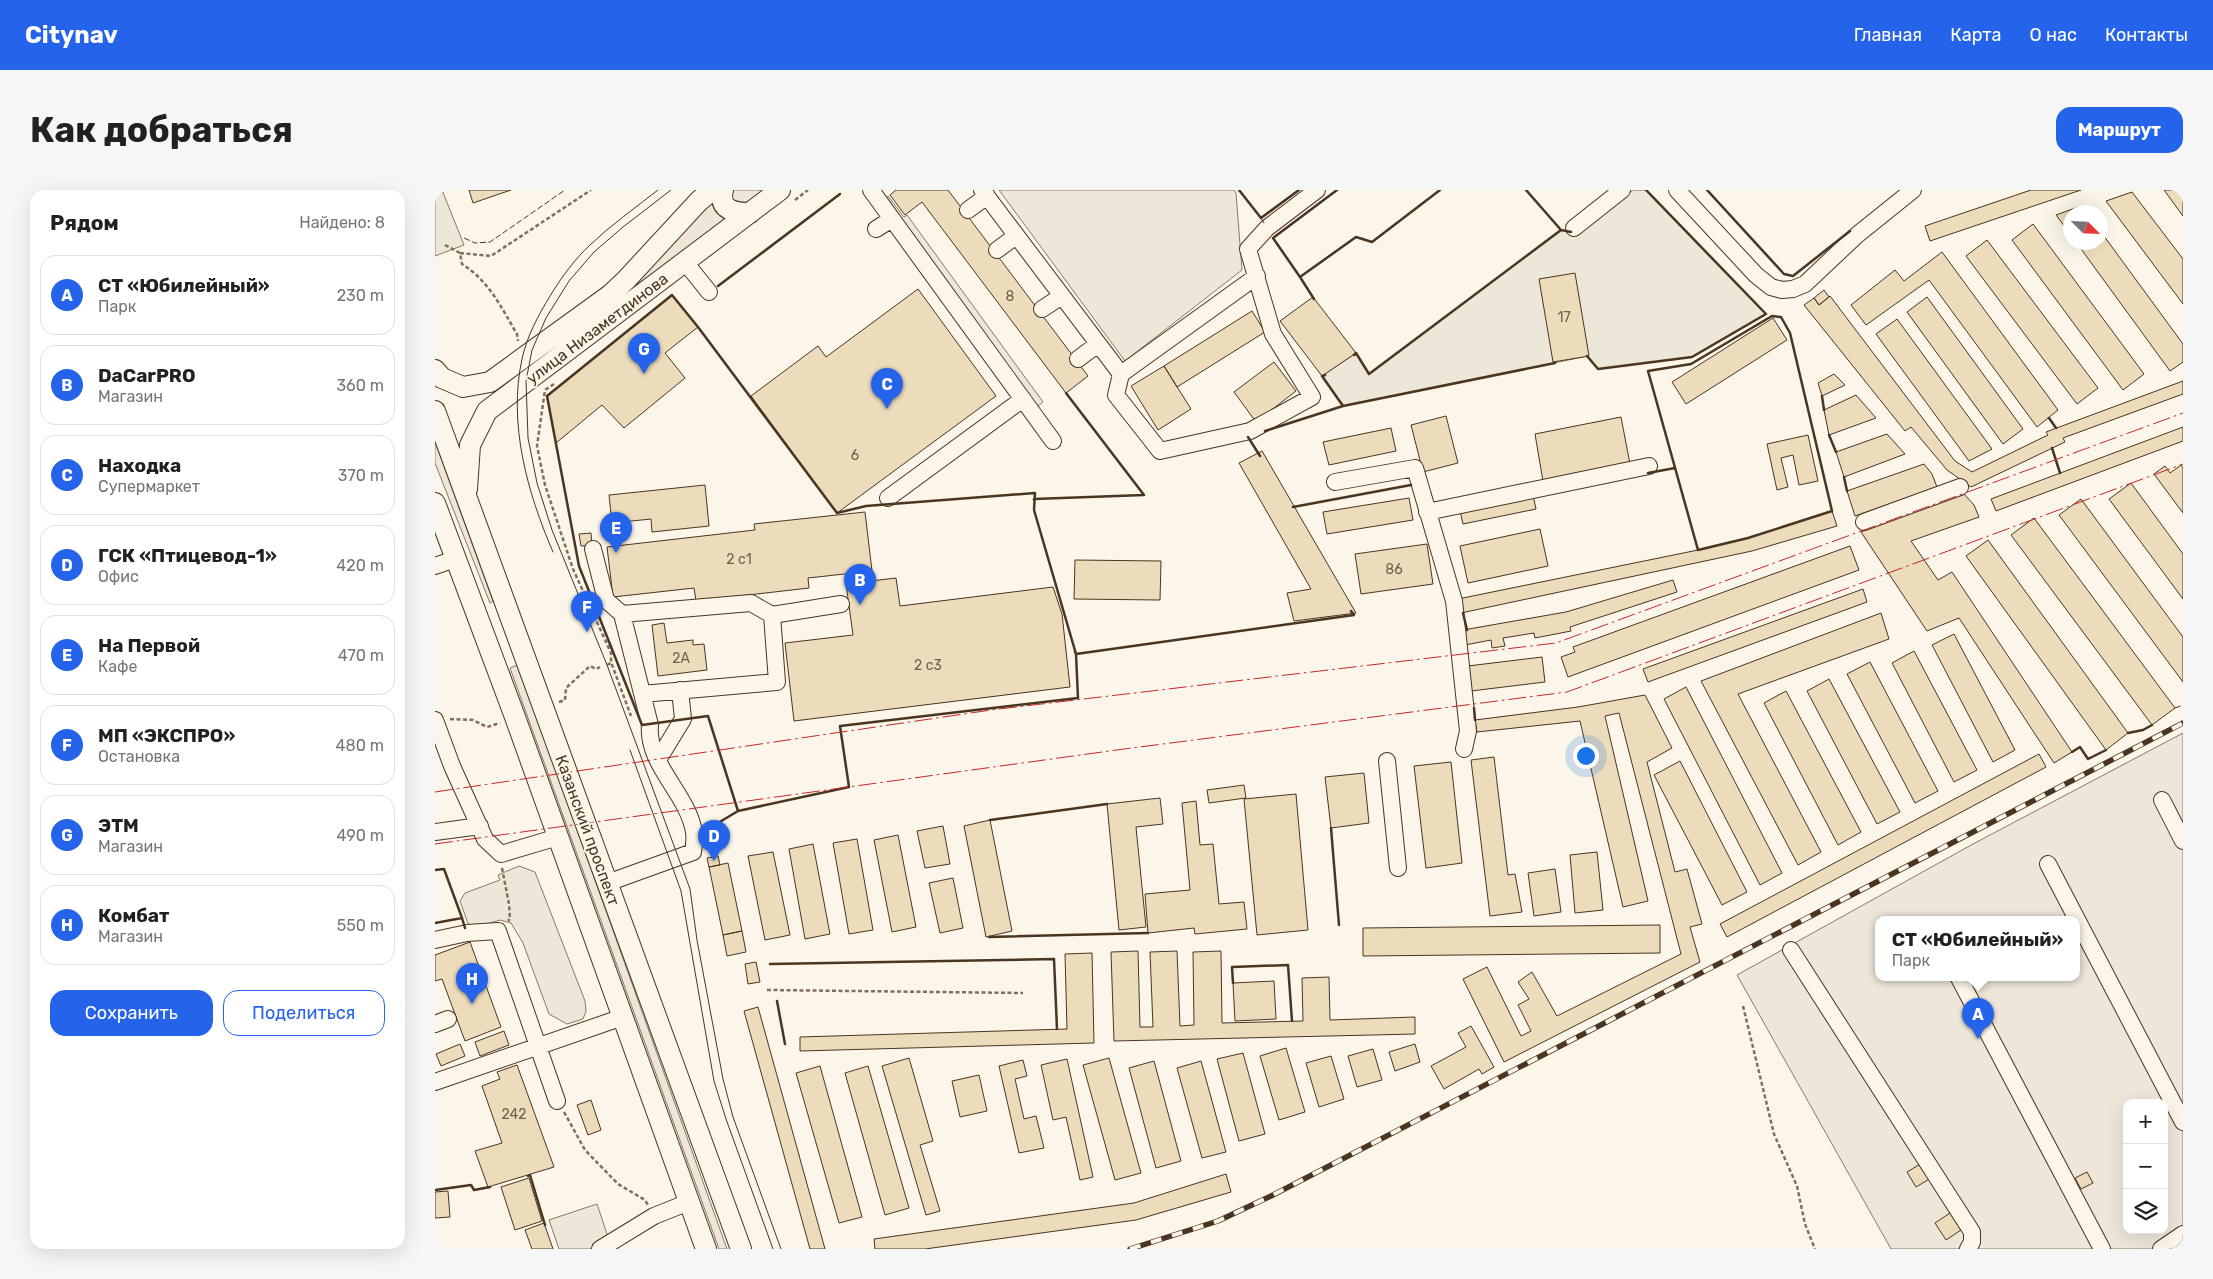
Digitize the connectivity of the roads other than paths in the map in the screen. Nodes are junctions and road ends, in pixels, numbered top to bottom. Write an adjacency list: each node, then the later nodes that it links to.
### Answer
1 (712, 190): 24 (main road, улица Низаметдинова)
2 (723, 190): 11 (main road)
3 (1317, 190): 18 (street)
4 (1622, 190): 13 (street)
5 (1677, 190): 6 (street)
6 (1913, 190)
7 (878, 192): 12 (street)
8 (984, 193): 10 (street); 15 (street)
9 (787, 195): 11 (main road, улица Низаметдинова)
10 (968, 210)
11 (750, 213): 17 (main road, улица Низаметдинова)
12 (892, 219): 14 (street); 26 (street)
13 (1574, 228)
14 (877, 229)
15 (1017, 236): 16 (street); 20 (street)
16 (997, 250)
17 (685, 262): 19 (street); 32 (main road, улица Низаметдинова)
18 (1257, 276): 25 (street); 25 (street)
19 (709, 292)
20 (1062, 296): 21 (street); 22 (street)
21 (1042, 309)
22 (1098, 344): 23 (street); 25 (street)
23 (1078, 358)
24 (435, 370)
25 (1121, 374)
26 (1023, 400): 28 (street); 33 (street)
27 (435, 411): 32 (main road, Казанский проспект)
28 (1053, 441)
29 (1649, 466): 34 (street)
30 (1335, 482): 34 (street)
31 (1960, 487): 36 (street)
32 (467, 498): 41 (main road, Казанский проспект)
33 (888, 498)
34 (1427, 512): 48 (street)
35 (437, 515): 38 (main road, Казанский проспект)
36 (1864, 522)
37 (593, 549): 42 (street)
38 (455, 559): 39 (street); 44 (main road, Казанский проспект)
39 (435, 566)
40 (841, 604): 43 (street)
41 (509, 614): 44 (main road); 58 (main road, Казанский проспект)
42 (622, 614): 43 (street); 46 (street)
43 (772, 615): 45 (street)
44 (481, 626): 54 (main road, Казанский проспект)
45 (680, 690): 46 (street); 49 (street)
46 (642, 694): 49 (street)
47 (440, 719): 52 (street)
48 (1464, 749)
49 (659, 760): 58 (street)
50 (1387, 761): 57 (street)
51 (2162, 800): 55 (street)
52 (480, 826): 53 (street); 54 (street)
53 (435, 832)
54 (558, 837): 64 (main road, Казанский проспект)
55 (2183, 841)
56 (2048, 864): 59 (street)
57 (1398, 868)
58 (607, 883): 73 (main road, Казанский проспект)
59 (2075, 916)
60 (2080, 925): 68 (street)
61 (435, 940): 65 (street)
62 (1791, 950): 74 (street)
63 (1961, 981): 75 (street)
64 (623, 1017): 65 (street); 69 (main road, Казанский проспект)
65 (538, 1046): 66 (street); 67 (street)
66 (436, 1078)
67 (557, 1100)
68 (2183, 1122)
69 (689, 1202): 71 (street); 72 (main road, Казанский проспект)
70 (2183, 1234): 76 (street)
71 (600, 1249)
72 (706, 1249)
73 (741, 1249)
74 (1968, 1249)
75 (2102, 1249)
76 (2161, 1249)

